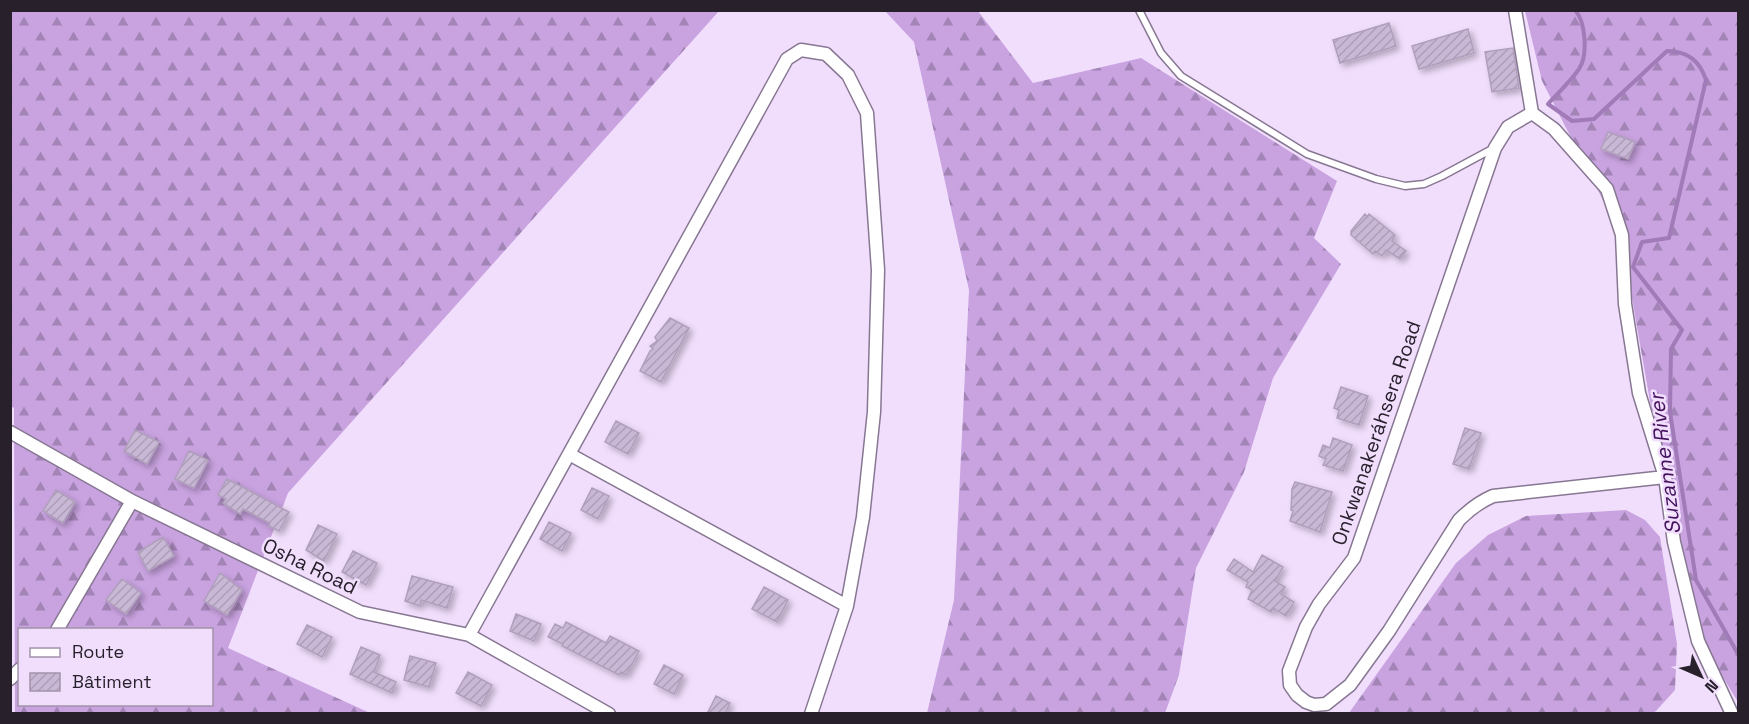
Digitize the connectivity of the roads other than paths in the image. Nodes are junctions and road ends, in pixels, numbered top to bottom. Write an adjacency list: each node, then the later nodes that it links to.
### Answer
1 (1139, 10): 4 (lane)
2 (1515, 10): 3 (street)
3 (1533, 113): 4 (street, Onkwanakeráhsera Road); 7 (street)
4 (1495, 148): 7 (street, Onkwanakeráhsera Road)
5 (10, 432): 8 (street, Osha Road)
6 (569, 454): 9 (street); 9 (street); 11 (street)
7 (1665, 477): 14 (street)
8 (132, 501): 10 (street); 11 (street, Osha Road)
9 (847, 606): 13 (street)
10 (58, 628)
11 (469, 635): 12 (street, Osha Road)
12 (609, 714)
13 (812, 714)
14 (1732, 714)

